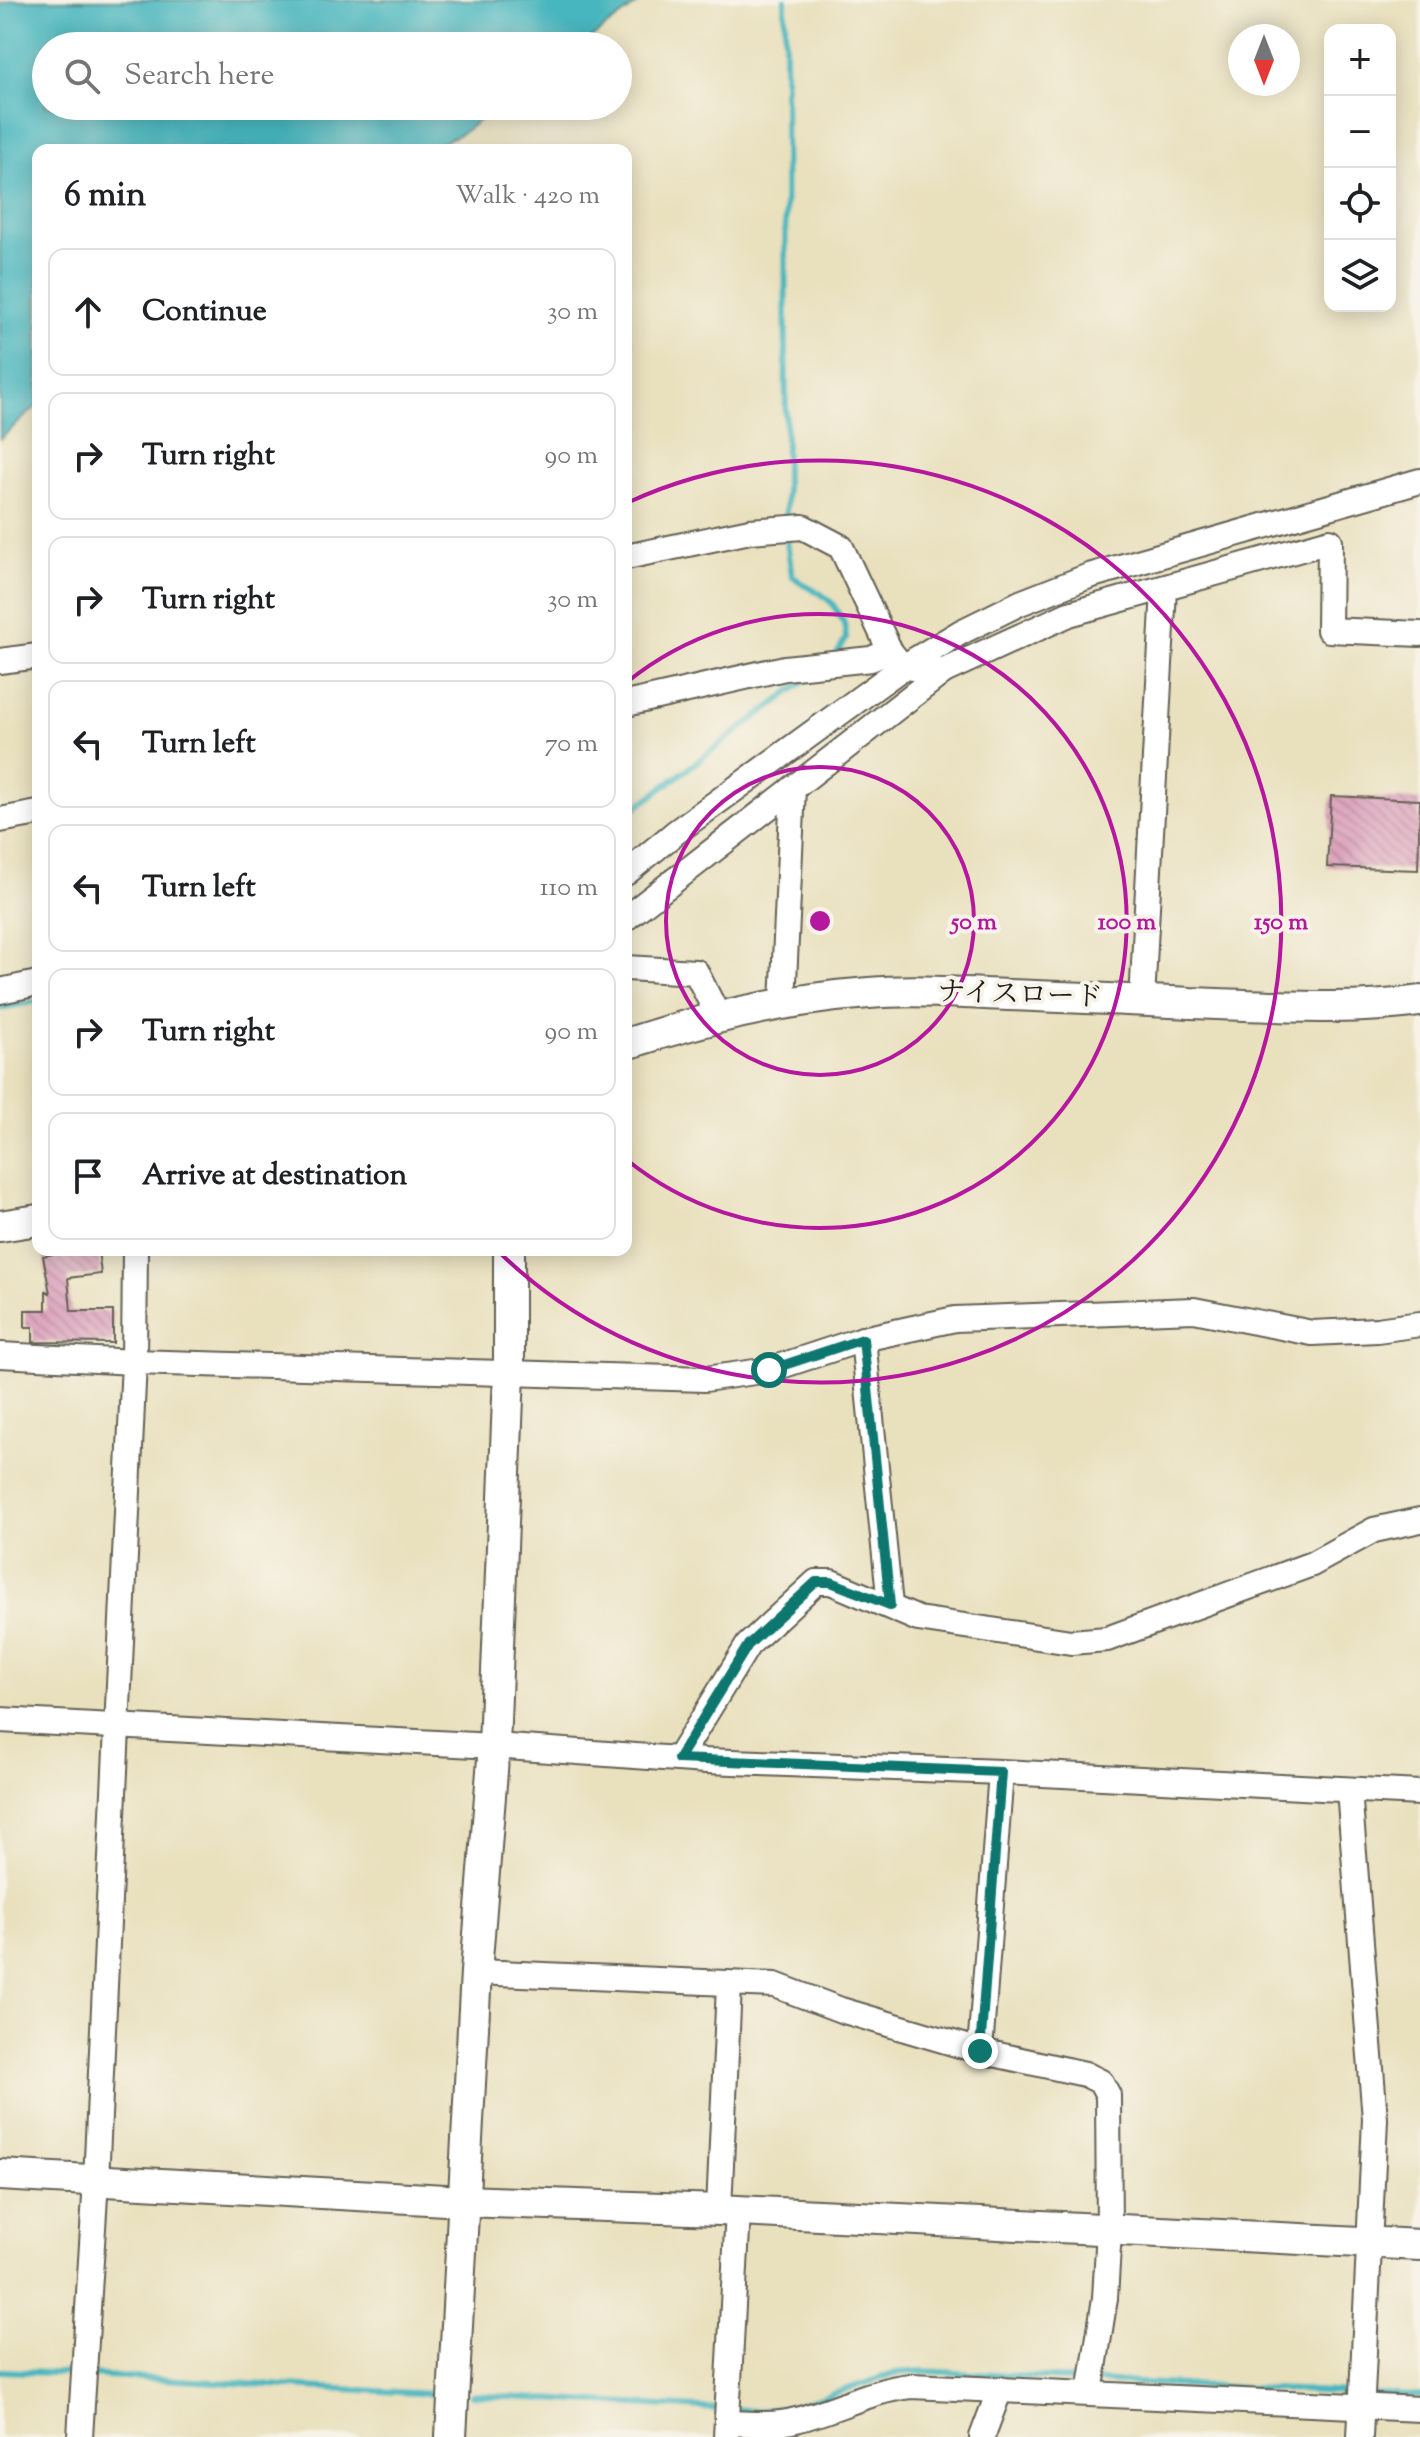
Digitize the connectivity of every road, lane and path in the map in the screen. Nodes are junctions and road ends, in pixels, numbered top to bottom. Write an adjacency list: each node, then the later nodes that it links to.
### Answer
1 (1420, 481): 6 (street)
2 (632, 556): 6 (street)
3 (1164, 589): 4 (street); 8 (street); 18 (street)
4 (1420, 634)
5 (32, 657): 7 (street)
6 (896, 659): 8 (street); 9 (street); 13 (street)
7 (0, 661)
8 (944, 671): 10 (street)
9 (632, 703)
10 (793, 788): 14 (street); 20 (street)
11 (32, 814): 12 (street)
12 (0, 820)
13 (632, 868)
14 (632, 913)
15 (632, 968): 21 (street)
16 (32, 984): 17 (street)
17 (0, 991)
18 (1142, 1001): 19 (street, ナイスロード); 20 (street, ナイスロード)
19 (1420, 1001)
20 (783, 1003): 21 (street, ナイスロード)
21 (718, 1016): 22 (street, ナイスロード)
22 (632, 1042)
23 (32, 1221): 24 (street)
24 (0, 1226)
25 (135, 1256): 30 (street)
26 (509, 1256): 31 (street)
27 (1420, 1324): 28 (street)
28 (863, 1339): 31 (street); 33 (street)
29 (0, 1355): 30 (street)
30 (134, 1362): 31 (street); 35 (street)
31 (509, 1373): 36 (street)
32 (1420, 1520): 33 (street)
33 (890, 1605): 37 (street)
34 (0, 1720): 35 (street)
35 (115, 1726): 36 (street); 45 (street)
36 (494, 1746): 37 (street); 41 (street)
37 (678, 1759): 38 (street)
38 (1001, 1772): 39 (street); 43 (street)
39 (1349, 1790): 40 (street); 49 (street)
40 (1420, 1793)
41 (476, 1972): 42 (street); 46 (street)
42 (729, 1985): 43 (street); 47 (street)
43 (980, 2051): 48 (street)
44 (0, 2175): 45 (street)
45 (96, 2180): 46 (street); 56 (street)
46 (463, 2201): 47 (street); 57 (street)
47 (729, 2211): 48 (street); 55 (street)
48 (1109, 2230): 49 (street); 51 (street)
49 (1369, 2242): 50 (street); 53 (street)
50 (1420, 2245)
51 (1092, 2385): 52 (street); 53 (street)
52 (1000, 2389): 55 (street); 58 (street)
53 (1362, 2398): 54 (street); 59 (street)
54 (1420, 2409)
55 (727, 2419)
56 (80, 2437)
57 (451, 2437)
58 (982, 2437)
59 (1360, 2437)

